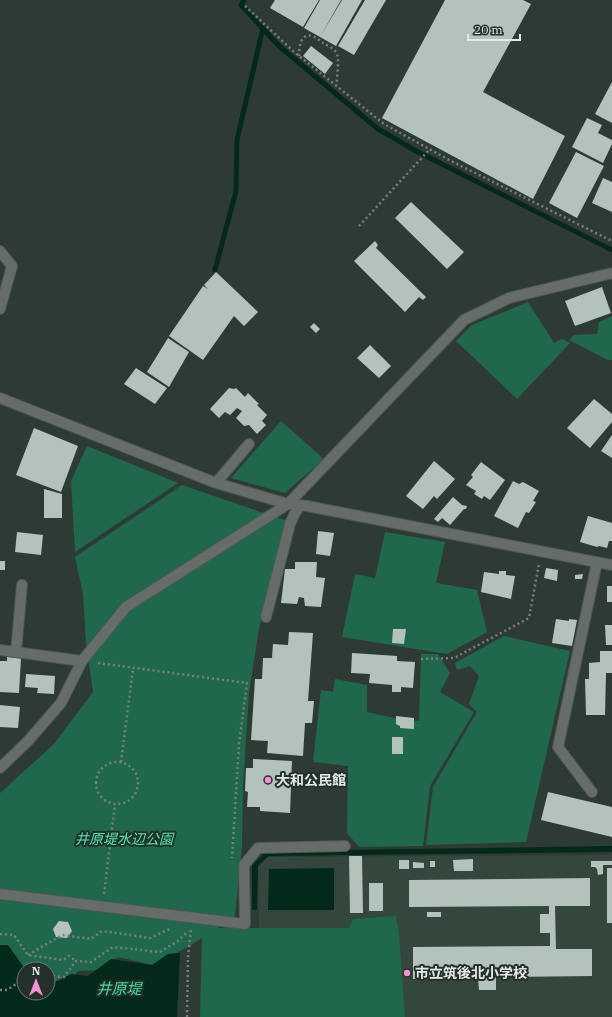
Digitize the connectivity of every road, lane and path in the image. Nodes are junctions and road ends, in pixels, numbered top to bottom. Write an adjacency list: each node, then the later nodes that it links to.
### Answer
1 (245, 6): 2 (path)
2 (299, 56): 3 (path); 3 (path)
3 (336, 86): 4 (path)
4 (429, 150): 5 (path); 6 (path)
5 (359, 226)
6 (612, 241)
7 (0, 251): 9 (street)
8 (612, 273): 13 (street)
9 (0, 309)
10 (0, 398): 12 (street)
11 (249, 444): 12 (street)
12 (216, 483): 13 (street)
13 (288, 504): 14 (street); 23 (street)
14 (300, 505): 16 (street); 19 (street)
15 (539, 561): 22 (path)
16 (597, 562): 17 (street); 28 (street)
17 (612, 565)
18 (22, 585): 21 (street)
19 (266, 617)
20 (0, 650): 21 (street)
21 (16, 652): 23 (street)
22 (421, 659)
23 (82, 661): 27 (street)
24 (98, 663): 25 (path)
25 (133, 669): 26 (path); 31 (path)
26 (121, 762): 29 (path); 29 (path)
27 (0, 768)
28 (592, 792)
29 (115, 804): 33 (path)
30 (345, 846): 32 (street)
31 (231, 866)
32 (0, 894)
33 (104, 898)
34 (176, 926): 36 (path)
35 (0, 934): 36 (path)
36 (28, 954): 37 (path)
37 (76, 962): 38 (path); 41 (path)
38 (56, 976)
39 (16, 984): 40 (path)
40 (0, 990)
41 (187, 1017)

